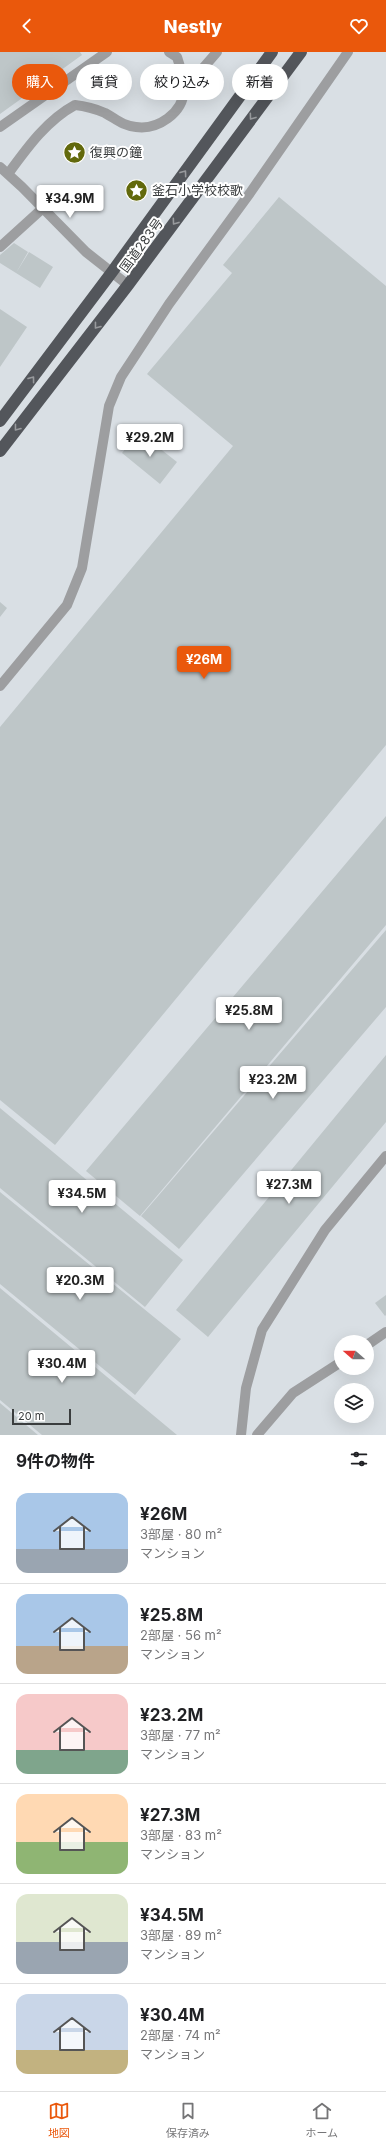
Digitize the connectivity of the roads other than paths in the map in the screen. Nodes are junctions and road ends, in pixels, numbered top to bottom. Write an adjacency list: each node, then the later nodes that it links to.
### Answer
1 (107, 52): 10 (street)
2 (169, 52): 7 (street)
3 (217, 52): 8 (street)
4 (272, 52): 14 (highway, 国道283号, one-way to 4)
5 (300, 52): 15 (highway, 国道283号, one-way to 15)
6 (348, 52): 18 (street)
7 (178, 64)
8 (207, 64)
9 (181, 100): 11 (street)
10 (0, 127)
11 (4, 170): 12 (street)
12 (43, 208): 13 (street); 14 (street)
13 (0, 247)
14 (112, 272): 15 (street); 16 (highway, 国道283号, one-way to 14)
15 (128, 285): 17 (highway, 国道283号, one-way to 17)
16 (0, 421)
17 (0, 451)
18 (0, 686)
19 (386, 1156): 23 (street)
20 (386, 1332): 21 (street)
21 (374, 1340)
22 (334, 1367): 24 (street)
23 (241, 1435)
24 (257, 1435)

